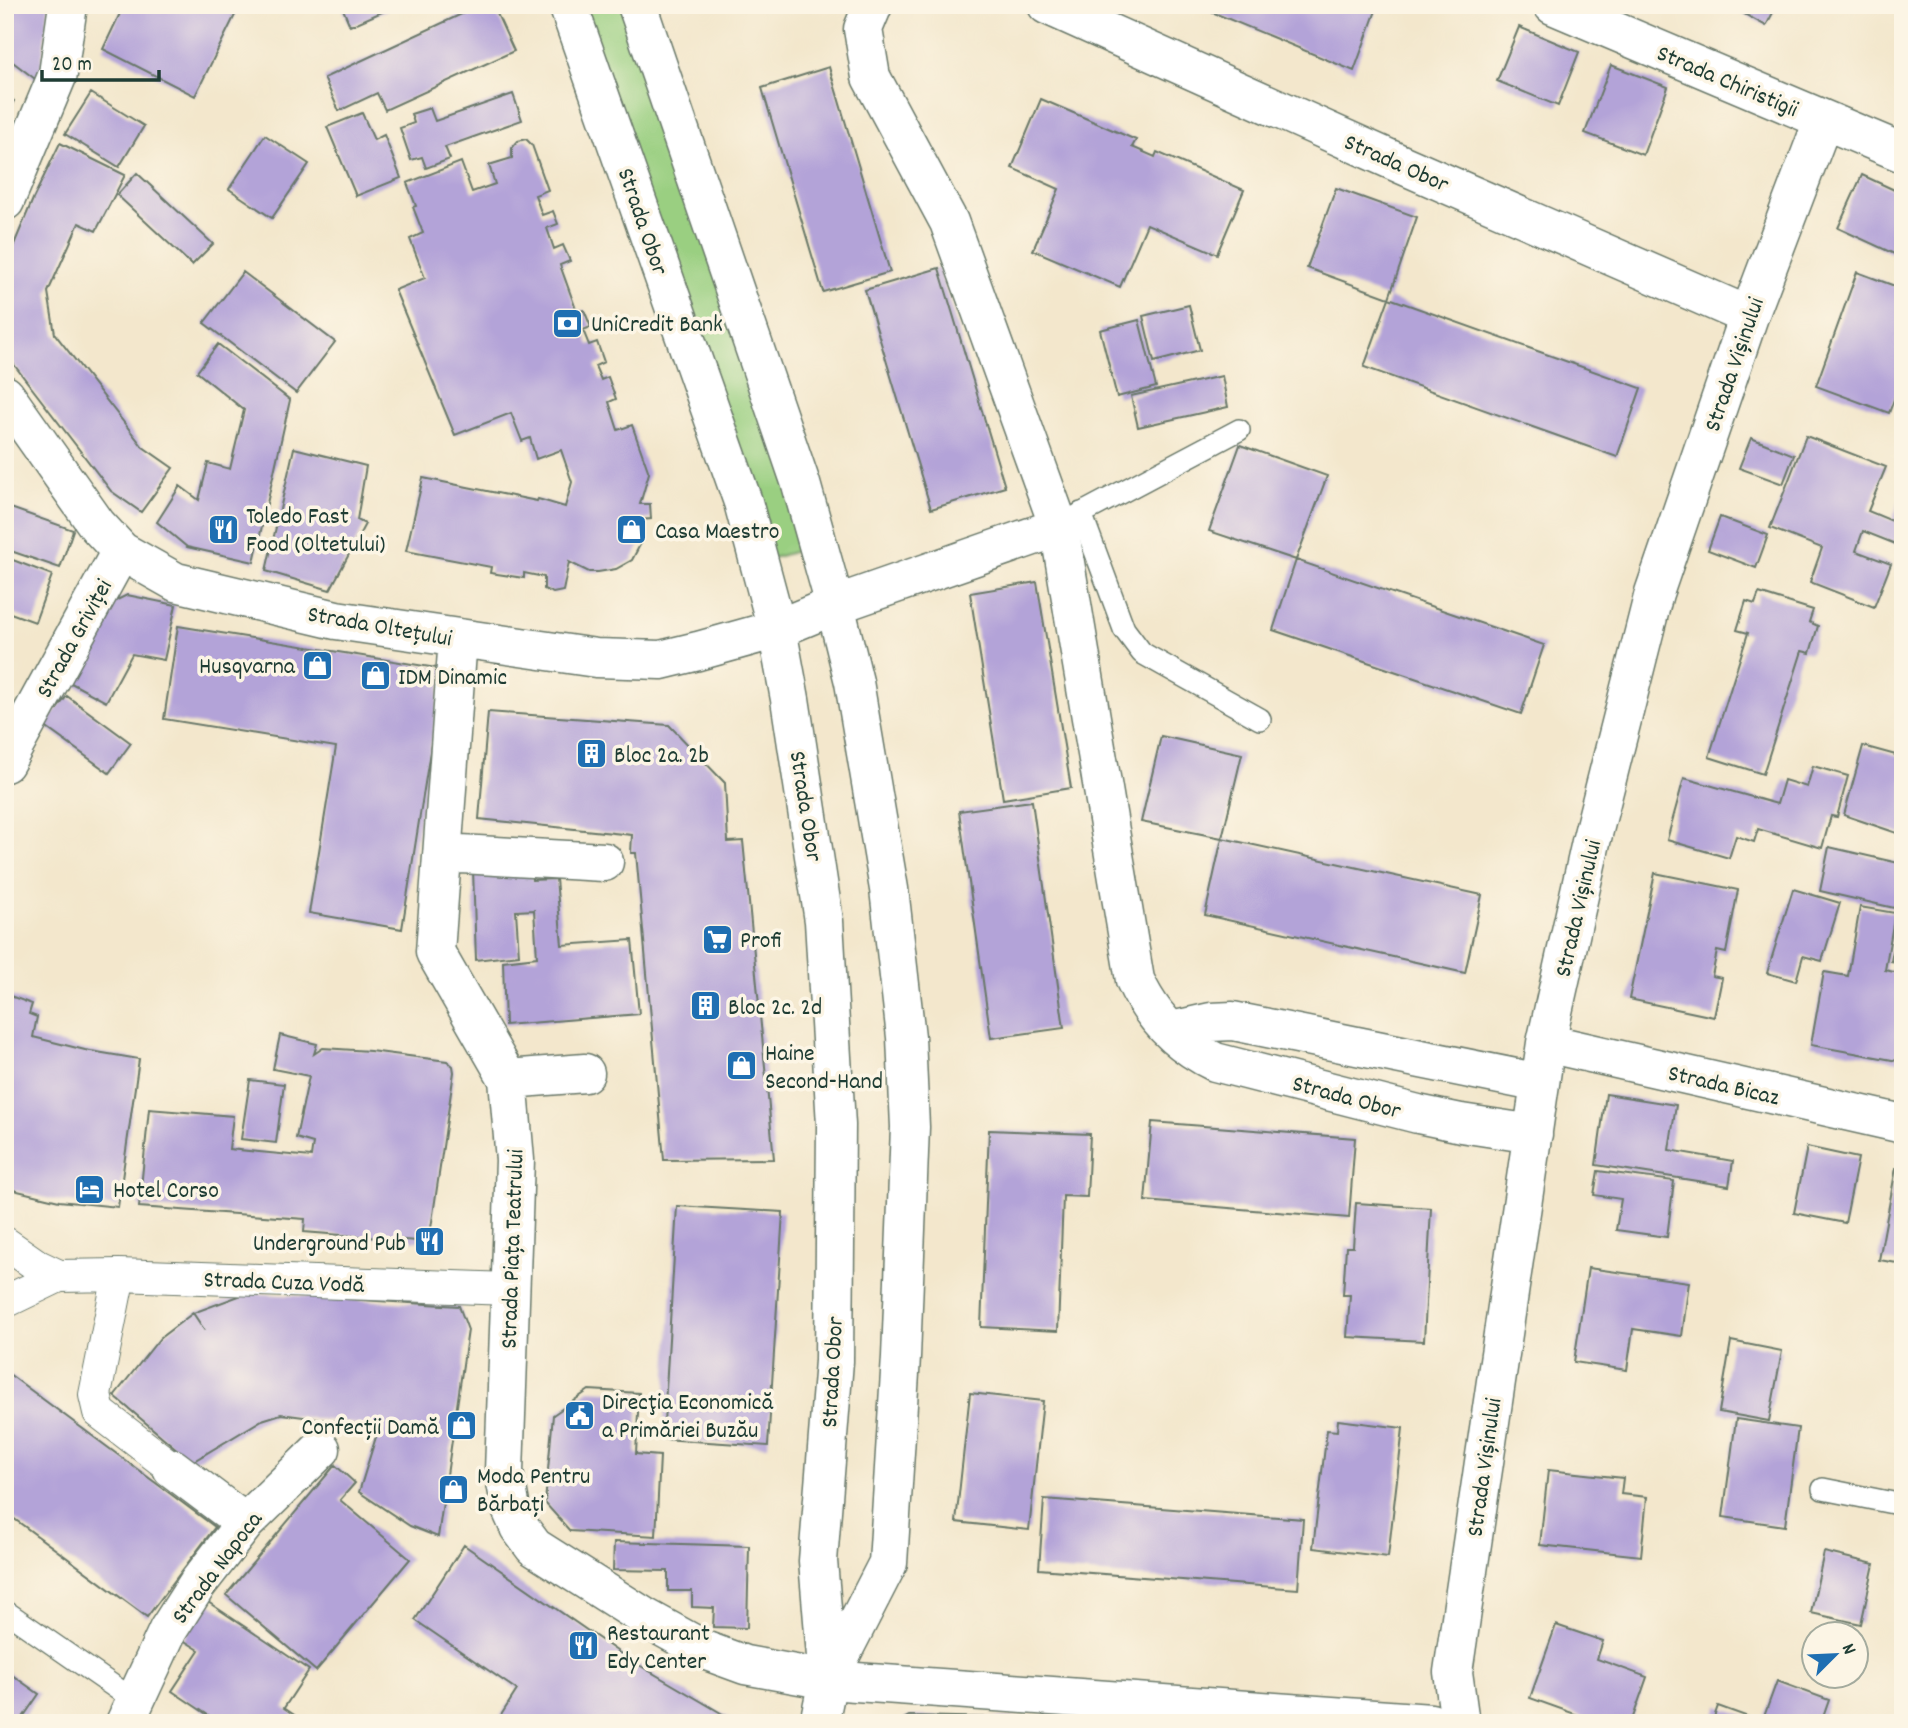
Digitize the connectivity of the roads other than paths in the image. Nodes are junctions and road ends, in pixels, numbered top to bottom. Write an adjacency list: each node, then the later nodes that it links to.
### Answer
1 (68, 5): 9 (street)
2 (568, 5): 16 (street, Strada Obor)
3 (637, 5): 15 (street)
4 (873, 5): 13 (street, Strada Obor)
5 (1047, 5): 10 (street, Strada Obor)
6 (1553, 5): 7 (street, Strada Chiristigii)
7 (1823, 121): 8 (street, Strada Chiristigii); 10 (street, Strada Vișinului)
8 (1903, 153)
9 (5, 201)
10 (1749, 316): 23 (street, Strada Vișinului)
11 (5, 395): 14 (street, Strada Oltețului)
12 (1239, 430): 13 (lane)
13 (1070, 520): 15 (street); 18 (lane); 22 (street, Strada Obor)
14 (121, 551): 17 (street, Strada Oltețului); 19 (street, Strada Griviței)
15 (835, 605): 16 (street, Strada Oltețului); 40 (street)
16 (777, 629): 17 (street, Strada Oltețului); 40 (street, Strada Obor)
17 (458, 638): 20 (street, Strada Piața Teatrului)
18 (1260, 719)
19 (5, 763)
20 (443, 853): 21 (street); 25 (street, Strada Piața Teatrului)
21 (604, 862)
22 (1171, 1031): 26 (street, Strada Obor); 28 (street, Strada Obor)
23 (1546, 1043): 26 (street, Strada Vișinului); 27 (street, Strada Bicaz)
24 (585, 1073): 25 (street)
25 (508, 1079): 32 (street, Strada Piața Teatrului)
26 (1540, 1083): 28 (street, Strada Vișinului)
27 (1903, 1124)
28 (1533, 1134): 44 (street, Strada Vișinului)
29 (5, 1243): 31 (street, Strada Cuza Vodă)
30 (119, 1275): 31 (street, Strada Cuza Vodă); 32 (street, Strada Cuza Vodă); 35 (street)
31 (59, 1276): 33 (street, Strada Cuza Vodă)
32 (509, 1289): 40 (street, Strada Piața Teatrului)
33 (5, 1302)
34 (321, 1449): 38 (street, Strada Napoca)
35 (172, 1468): 38 (street)
36 (1823, 1489): 37 (lane)
37 (1903, 1505)
38 (245, 1523): 41 (street, Strada Napoca)
39 (5, 1611): 41 (lane, Strada Napoca)
40 (828, 1680): 42 (street); 43 (street, Strada Piața Teatrului)
41 (130, 1712)
42 (819, 1723)
43 (1431, 1723)
44 (1460, 1723)

